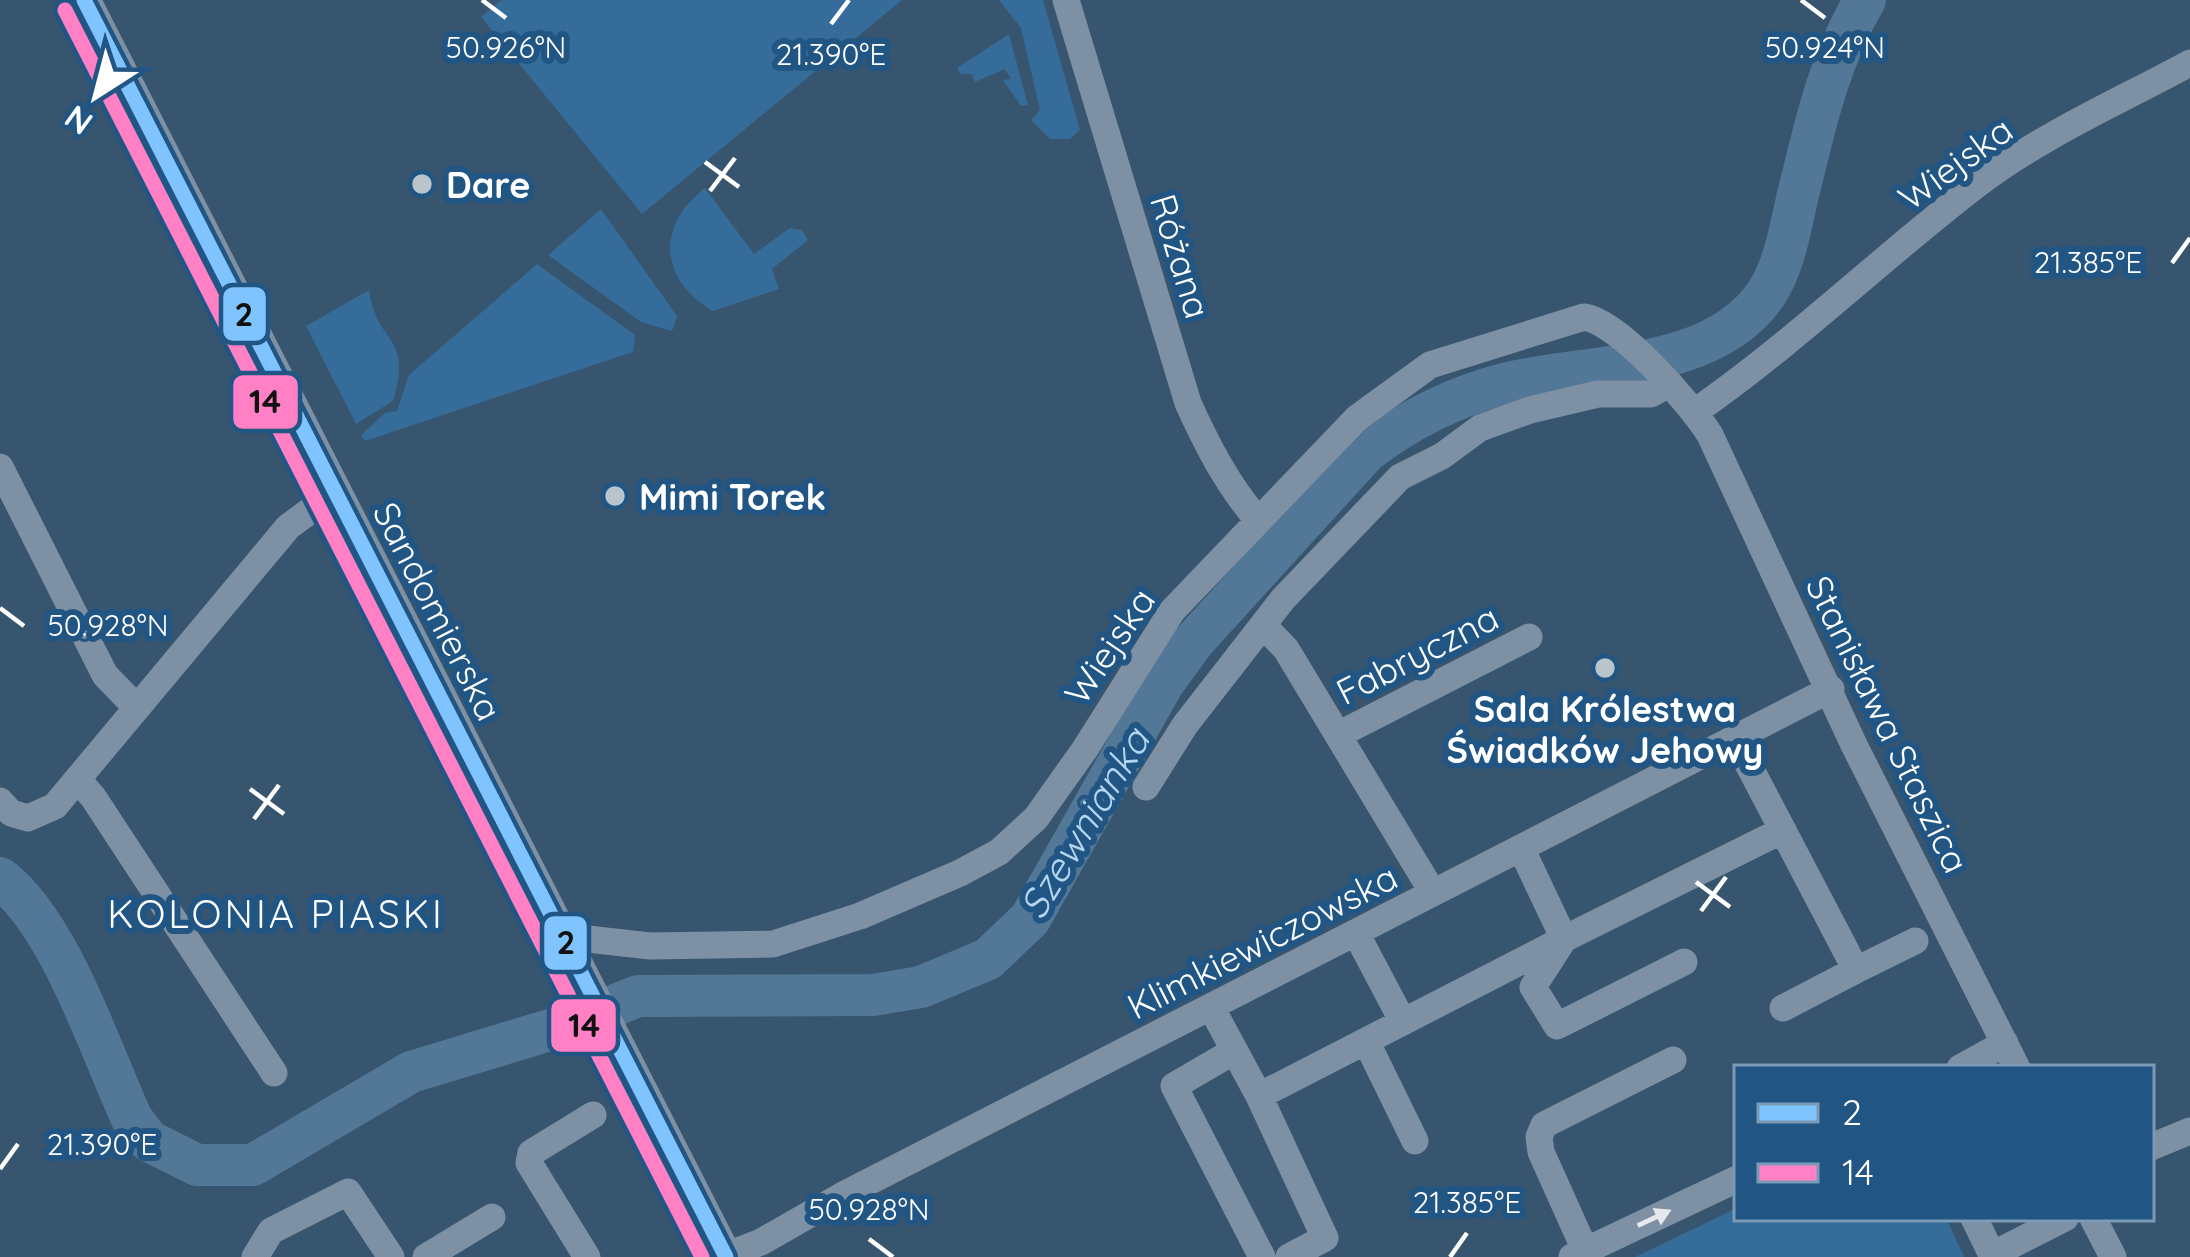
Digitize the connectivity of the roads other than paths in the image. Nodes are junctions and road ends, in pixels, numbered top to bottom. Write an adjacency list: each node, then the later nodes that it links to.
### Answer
1 (84, 0): 7 (street, Sandomierska)
2 (1066, 0): 8 (street, Różana)
3 (2190, 63): 5 (street, Wiejska)
4 (1669, 384): 5 (street, Wiejska); 8 (street, Wiejska); 9 (street)
5 (1696, 411): 11 (street, Stanisława Staszica)
6 (0, 467): 12 (street)
7 (334, 494): 12 (street); 22 (street, Sandomierska)
8 (1257, 519): 22 (street, Wiejska)
9 (1263, 625): 13 (street, Fabryczna); 16 (street)
10 (1529, 637): 13 (street, Fabryczna)
11 (1831, 689): 14 (street, Klimkiewiczowska); 32 (street, Stanisława Staszica)
12 (136, 708): 15 (street)
13 (1338, 736): 20 (street, Fabryczna)
14 (1735, 739): 18 (street); 19 (street, Klimkiewiczowska)
15 (77, 780): 17 (street); 35 (street)
16 (1146, 787)
17 (0, 801)
18 (1783, 830): 23 (street); 26 (street)
19 (1521, 848): 20 (street, Klimkiewiczowska); 23 (street)
20 (1433, 893): 21 (street, Klimkiewiczowska)
21 (1356, 933): 27 (street, Klimkiewiczowska); 29 (street)
22 (561, 936): 51 (street, Sandomierska)
23 (1564, 939): 25 (street); 29 (street)
24 (1915, 941): 26 (street)
25 (1684, 962)
26 (1856, 970): 28 (street)
27 (1210, 1007): 31 (street); 51 (street, Klimkiewiczowska)
28 (1783, 1008)
29 (1403, 1022): 30 (street)
30 (1366, 1041): 36 (street); 39 (street)
31 (1234, 1051): 36 (street); 52 (street)
32 (2011, 1055): 34 (street)
33 (1673, 1060): 45 (street)
34 (1972, 1065)
35 (274, 1073)
36 (1259, 1096): 53 (street)
37 (593, 1115): 50 (street)
38 (2190, 1131): 40 (street)
39 (1414, 1141)
40 (2154, 1147)
41 (1734, 1180): 45 (street, one-way to 41)
42 (492, 1217): 49 (street)
43 (1975, 1221): 46 (street)
44 (2059, 1221): 46 (street)
45 (1579, 1254)
46 (1992, 1256)
47 (255, 1257): 48 (street)
48 (391, 1257)
49 (426, 1257)
50 (587, 1257)
51 (724, 1257)
52 (1262, 1257)
53 (1289, 1257)

